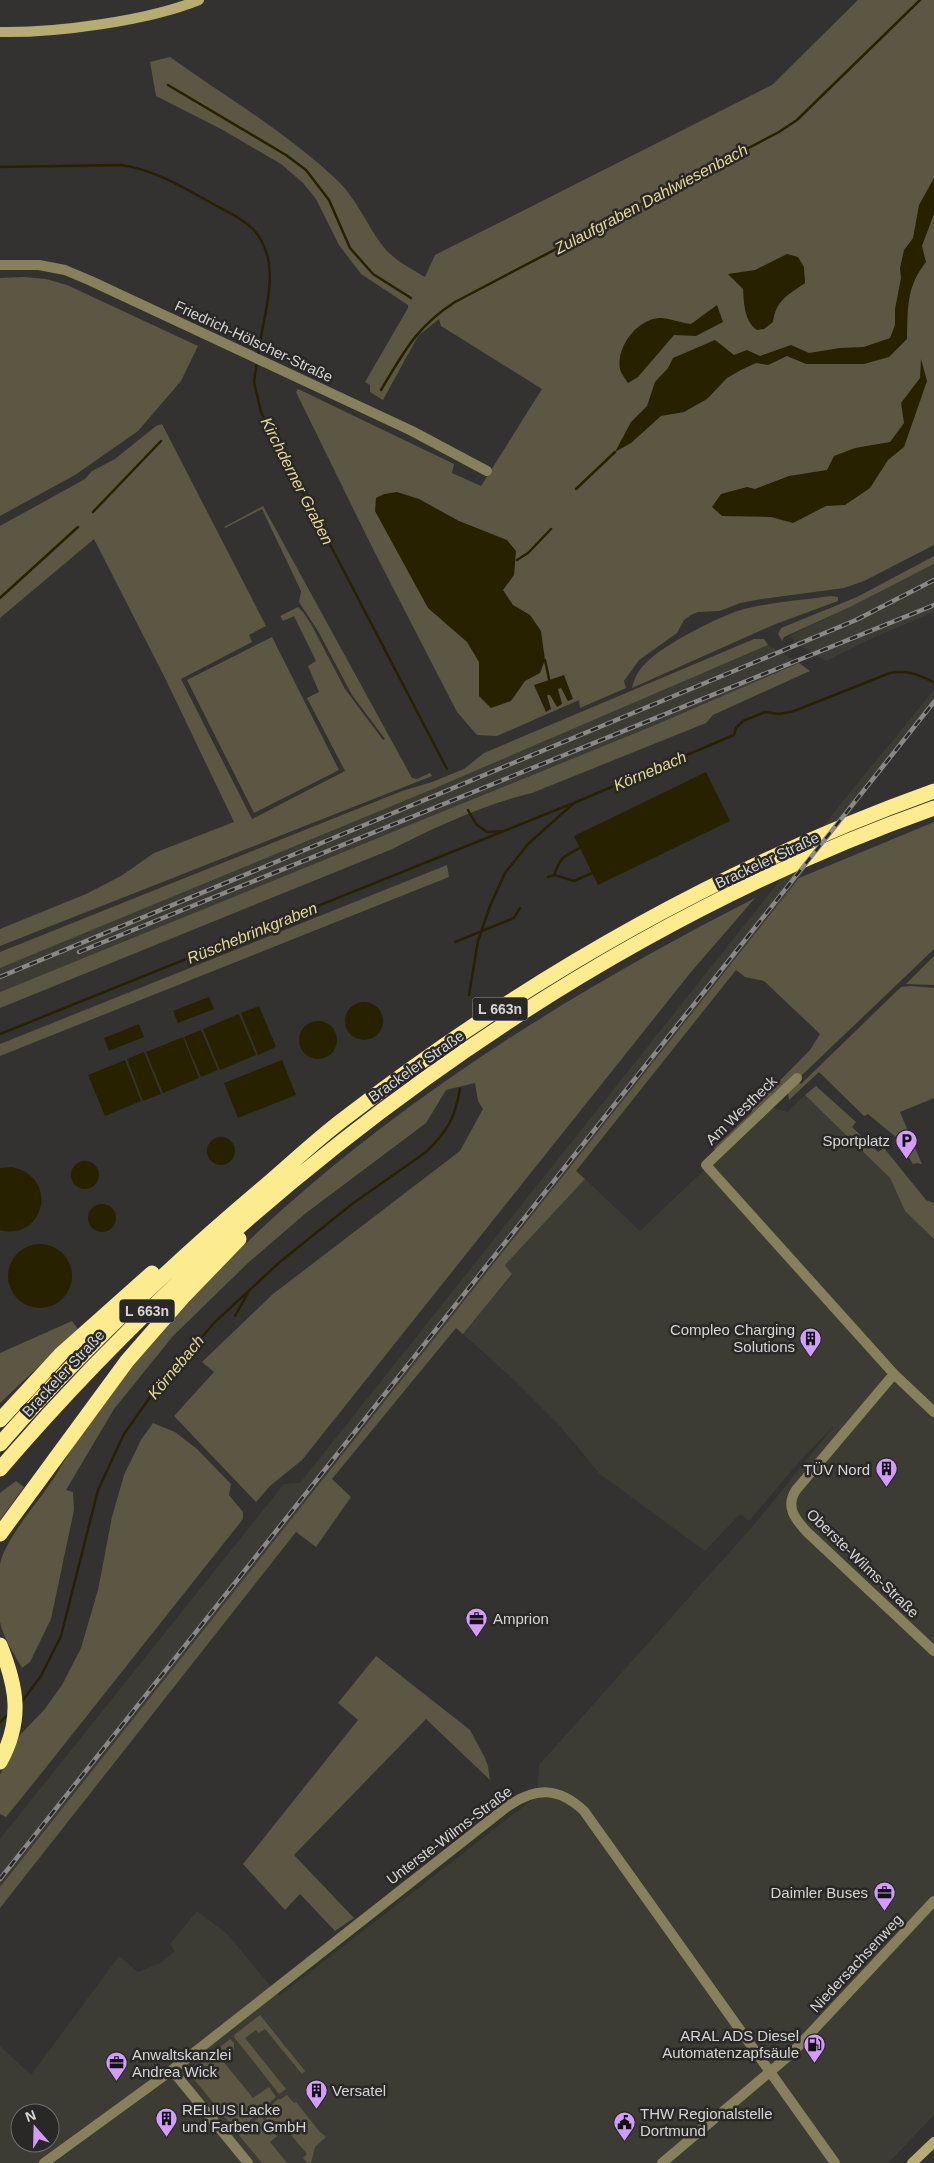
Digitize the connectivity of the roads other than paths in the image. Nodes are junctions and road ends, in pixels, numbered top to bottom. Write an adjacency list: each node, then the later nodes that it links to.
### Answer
1 (199, 0): 2 (street)
2 (0, 32)
3 (0, 265): 4 (street, Friedrich-Hölscher-Straße)
4 (487, 471)
5 (932, 792): 9 (highway, Brackeler Straße / L 663n)
6 (934, 808): 8 (highway, Brackeler Straße / L 663n)
7 (797, 1078): 10 (street, Am Westheck)
8 (309, 1168): 14 (highway, Brackeler Straße / L 663n); 15 (highway)
9 (269, 1182): 12 (highway); 13 (highway, Brackeler Straße / L 663n)
10 (894, 1374): 11 (street); 19 (street, Oberste-Wilms-Straße)
11 (934, 1412)
12 (0, 1420)
13 (0, 1444)
14 (0, 1469)
15 (19, 1510): 16 (highway); 17 (highway)
16 (0, 1534)
17 (0, 1548)
18 (2, 1650): 20 (highway)
19 (934, 1651)
20 (0, 1762)
21 (934, 1901): 23 (street, Niedersachsenweg)
22 (172, 2070): 23 (street, Unterste-Wilms-Straße); 25 (street, Unterste-Wilms-Straße); 26 (street)
23 (770, 2072): 27 (street, Niedersachsenweg); 28 (street, Unterste-Wilms-Straße)
24 (934, 2142): 29 (street)
25 (44, 2163)
26 (248, 2163)
27 (662, 2163)
28 (835, 2163)
29 (912, 2163)

